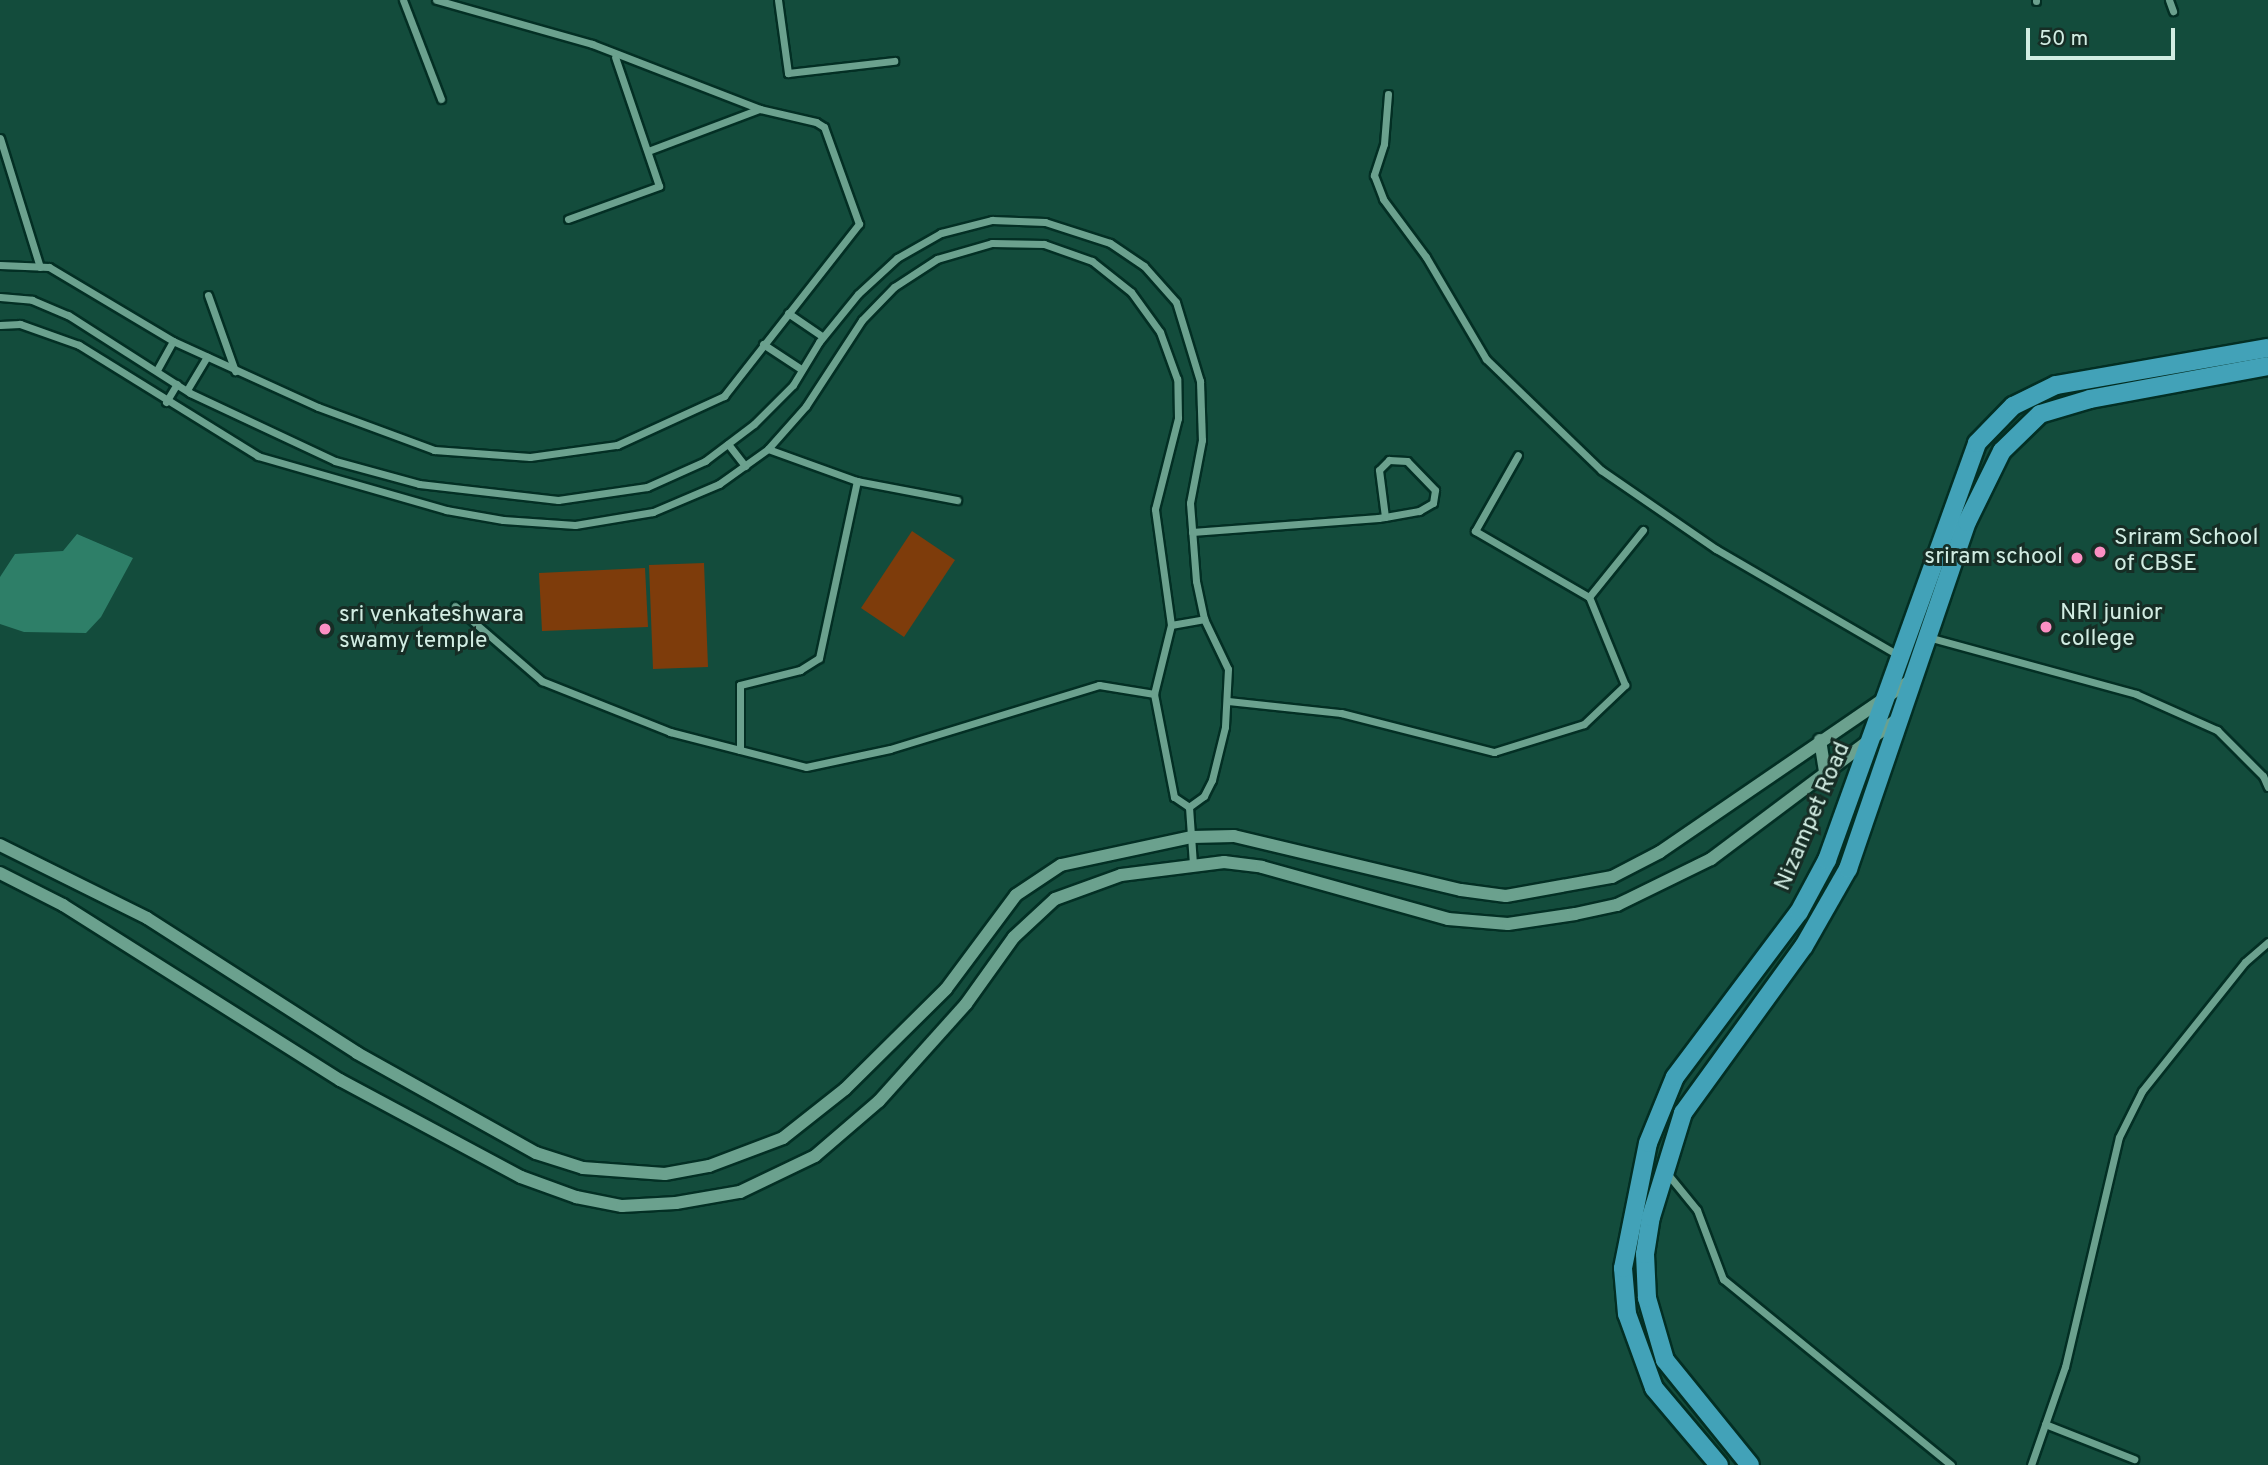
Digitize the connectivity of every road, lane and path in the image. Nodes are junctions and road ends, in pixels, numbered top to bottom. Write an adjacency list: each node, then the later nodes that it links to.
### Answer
1 (403, 0): 9 (street)
2 (436, 0): 6 (street)
3 (778, 0): 7 (street)
4 (2169, 0): 5 (street)
5 (2173, 11)
6 (615, 57): 10 (street); 12 (street)
7 (894, 61)
8 (1388, 94): 46 (street)
9 (441, 99)
10 (760, 109): 12 (street); 18 (street)
11 (0, 138): 15 (street)
12 (648, 151): 13 (street)
13 (568, 219)
14 (0, 265): 15 (street)
15 (40, 267): 21 (street)
16 (208, 295): 28 (street)
17 (0, 297): 27 (street)
18 (788, 313): 20 (street); 22 (street)
19 (0, 325): 31 (street)
20 (823, 337): 26 (street); 40 (street)
21 (173, 341): 24 (street); 27 (street)
22 (763, 344): 26 (street); 28 (street)
23 (2268, 348): 46 (main road, Nizampet Road)
24 (207, 357): 28 (street); 30 (street)
25 (2268, 366): 45 (main road, Nizampet Road)
26 (801, 369): 32 (street)
27 (157, 370): 29 (street)
28 (236, 372)
29 (177, 383): 30 (street); 31 (street)
30 (187, 390): 32 (street)
31 (166, 402): 35 (street)
32 (728, 444): 35 (street)
33 (768, 449): 35 (street); 36 (street); 44 (street)
34 (1518, 454): 41 (street)
35 (744, 466)
36 (857, 481): 37 (street); 54 (street)
37 (957, 499)
38 (1385, 517): 38 (street); 40 (street)
39 (1643, 530): 41 (street)
40 (1192, 532): 43 (street)
41 (1589, 597): 50 (street)
42 (455, 606): 54 (street)
43 (1204, 619): 44 (street); 50 (street)
44 (1171, 625): 48 (street)
45 (1928, 636): 46 (main road, Nizampet Road); 56 (street)
46 (1910, 660): 47 (main road, Nizampet Road); 49 (main road, Nizampet Road)
47 (1910, 681): 49 (street); 51 (main road, Nizampet Road)
48 (1154, 694): 54 (street); 57 (street)
49 (1889, 694): 52 (main road, Nizampet Road); 53 (street)
50 (1228, 701): 57 (street)
51 (1900, 717): 52 (street); 63 (main road, Nizampet Road)
52 (1875, 736): 55 (street); 66 (main road, Nizampet Road)
53 (1820, 740): 55 (street); 58 (street)
54 (740, 750)
55 (1825, 772): 60 (street)
56 (2268, 788)
57 (1189, 807): 58 (street)
58 (1192, 837): 59 (street); 60 (street)
59 (0, 845)
60 (1193, 864): 61 (street)
61 (0, 873)
62 (2268, 942): 64 (street)
63 (1663, 1168): 67 (main road, Nizampet Road); 68 (street)
64 (2045, 1424): 65 (street); 69 (street)
65 (2134, 1459)
66 (1710, 1461)
67 (1750, 1465)
68 (1951, 1465)
69 (2031, 1465)

